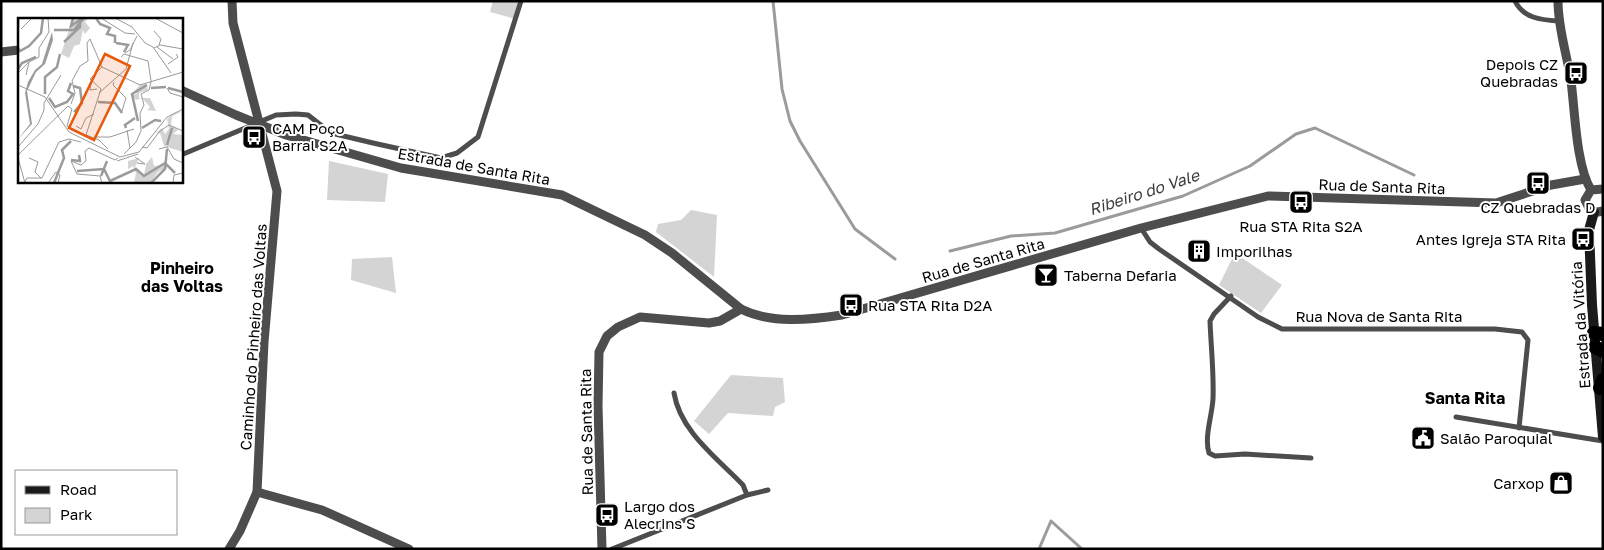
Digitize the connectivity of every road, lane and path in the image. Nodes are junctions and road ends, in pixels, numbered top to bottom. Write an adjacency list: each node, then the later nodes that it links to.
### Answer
1 (232, 1): 9 (street, Caminho do Pinheiro das Voltas)
2 (521, 1): 9 (street)
3 (1515, 1): 5 (street)
4 (1558, 1): 5 (street)
5 (1558, 21): 11 (street)
6 (18, 50): 7 (street)
7 (1, 52)
8 (182, 90): 17 (street, Estrada de Santa Rita)
9 (260, 121): 10 (street); 28 (street, Caminho do Pinheiro das Voltas)
10 (182, 156)
11 (1585, 179): 13 (street); 15 (street, Rua de Santa Rita)
12 (1603, 189): 13 (street)
13 (1591, 190): 14 (street)
14 (1598, 212): 18 (main road, Estrada da Vitória)
15 (1141, 228): 16 (street, Rua Nova de Santa Rita); 17 (street, Rua de Santa Rita)
16 (1231, 296): 23 (street, Rua Nova de Santa Rita); 26 (street)
17 (741, 309): 32 (street, Rua de Santa Rita)
18 (1598, 334): 19 (main road, Estrada da Vitória)
19 (1599, 349): 20 (main road, Estrada da Vitória)
20 (1601, 384): 24 (main road, Estrada da Vitória)
21 (674, 393): 29 (street)
22 (1456, 417): 23 (street)
23 (1519, 428): 25 (street)
24 (1603, 437)
25 (1603, 441)
26 (1311, 458)
27 (768, 490): 29 (street)
28 (257, 492): 30 (street, Caminho do Pinheiro das Voltas); 31 (street)
29 (747, 495): 33 (street)
30 (229, 549)
31 (409, 549)
32 (602, 549)
33 (612, 549)

